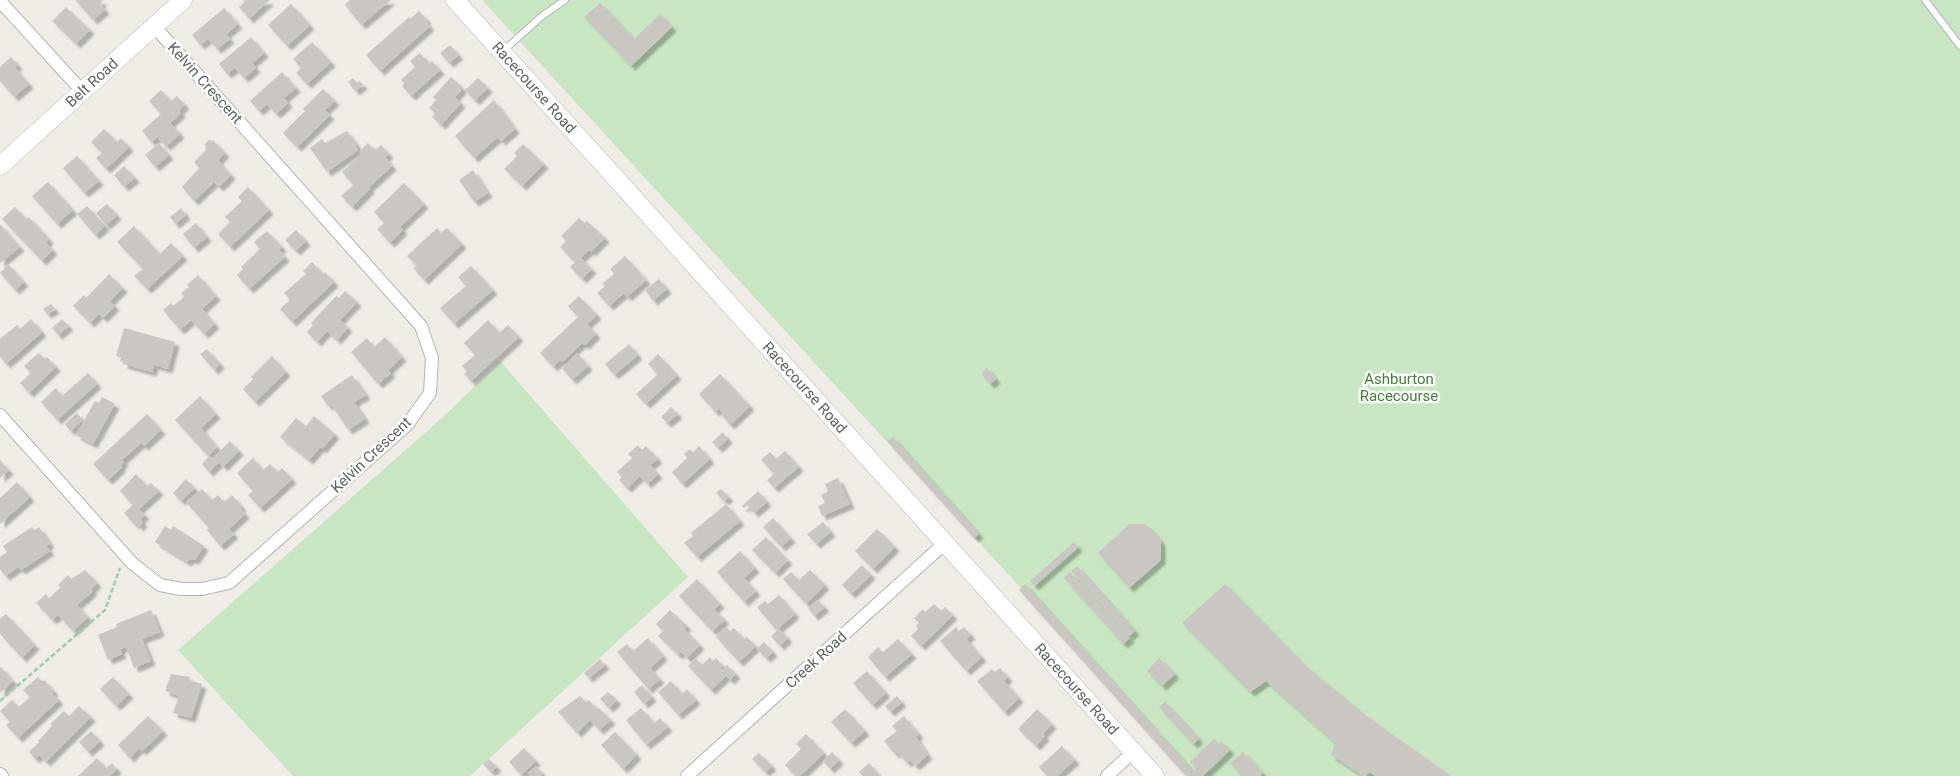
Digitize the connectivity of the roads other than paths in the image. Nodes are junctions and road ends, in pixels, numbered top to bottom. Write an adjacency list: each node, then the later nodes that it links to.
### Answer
1 (183, 0): 6 (street, Belt Road)
2 (455, 0): 8 (street, Racecourse Road)
3 (564, 0): 8 (lane)
4 (1925, 0): 7 (lane)
5 (0, 1): 9 (street)
6 (154, 26): 9 (street, Belt Road); 11 (street, Kelvin Crescent)
7 (1960, 46)
8 (502, 52): 12 (street, Racecourse Road)
9 (82, 91): 10 (street, Belt Road)
10 (0, 166)
11 (0, 415)
12 (945, 543): 13 (street, Racecourse Road); 14 (street, Creek Road)
13 (1133, 752): 15 (street); 16 (street, Racecourse Road)
14 (687, 776)
15 (1107, 776)
16 (1155, 776)

